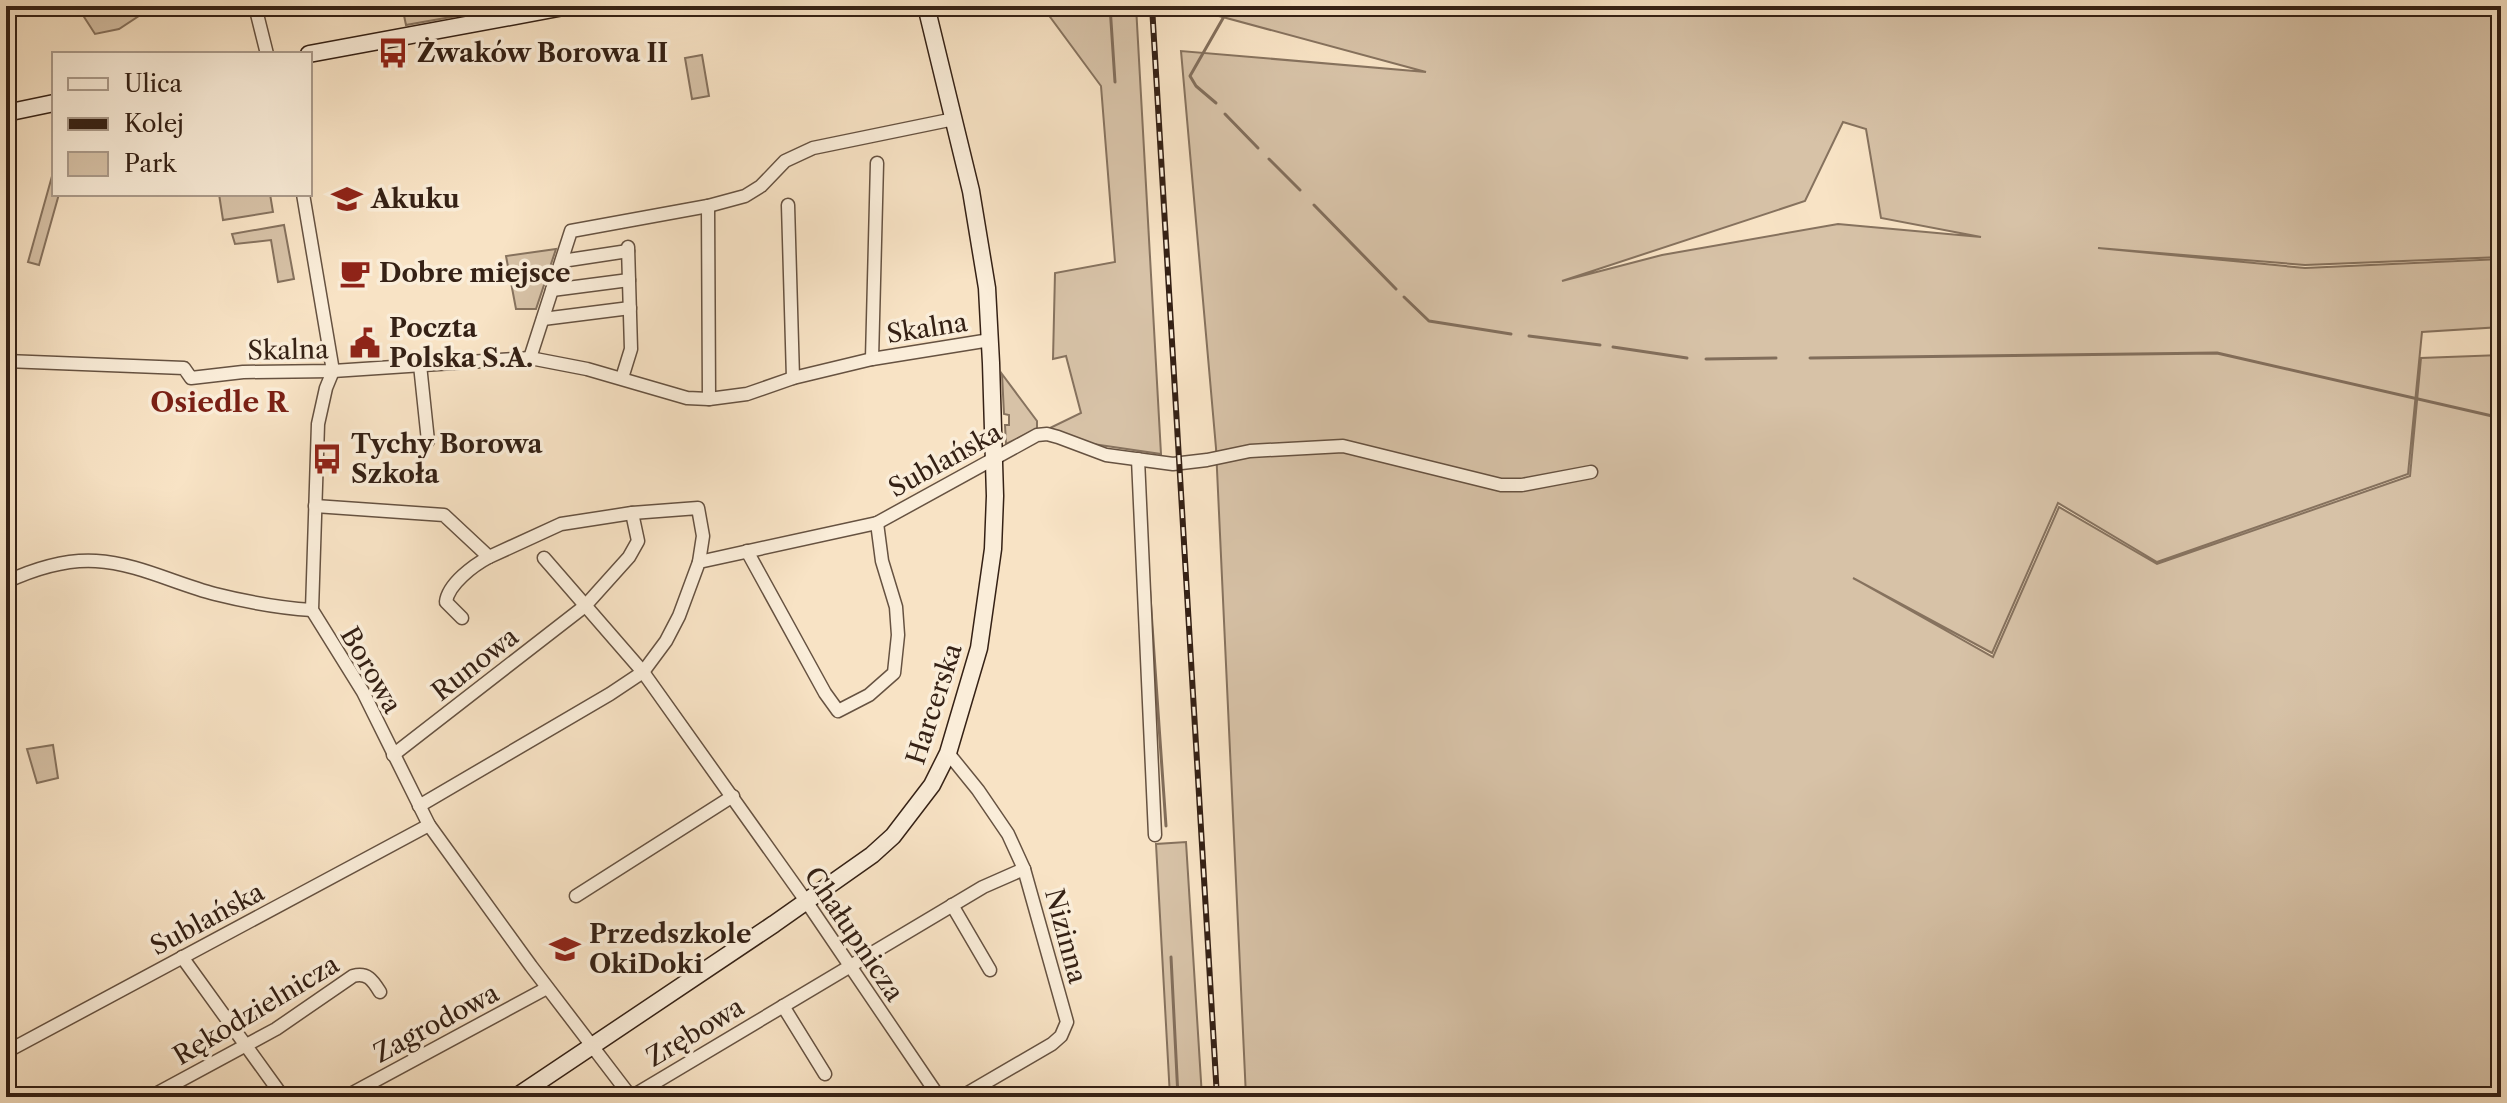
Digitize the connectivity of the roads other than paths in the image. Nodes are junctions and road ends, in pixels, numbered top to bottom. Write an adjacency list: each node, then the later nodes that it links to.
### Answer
1 (255, 6): 4 (street)
2 (569, 6): 5 (street)
3 (926, 6): 8 (street, Harcerska)
4 (266, 52)
5 (312, 53)
6 (52, 103): 7 (street)
7 (6, 113)
8 (954, 119): 12 (street); 18 (street, Harcerska)
9 (877, 163): 20 (street, Skalna)
10 (303, 196): 23 (street, Borowa)
11 (788, 205): 24 (street)
12 (708, 206): 13 (street); 26 (street)
13 (562, 261): 14 (street); 15 (street)
14 (629, 280): 15 (street); 16 (street)
15 (552, 290): 17 (street)
16 (630, 308): 17 (street); 25 (street)
17 (543, 319): 19 (street)
18 (990, 340): 20 (street, Skalna); 28 (street, Harcerska)
19 (530, 358): 22 (street, Skalna); 25 (street, Skalna)
20 (872, 359): 24 (street, Skalna)
21 (6, 361): 23 (street, Skalna)
22 (420, 365): 23 (street, Skalna); 27 (street)
23 (333, 371): 31 (street, Borowa)
24 (793, 378): 26 (street, Skalna)
25 (626, 379): 26 (street, Skalna)
26 (709, 399)
27 (428, 441)
28 (993, 459): 29 (street, Sublańska); 33 (street, Sublańska); 43 (street, Harcerska)
29 (1138, 459): 30 (street, Sublańska); 48 (street)
30 (1591, 472)
31 (315, 506): 35 (street); 40 (street, Borowa)
32 (632, 513): 35 (street, Runowa); 37 (street, Runowa); 39 (street, Runowa)
33 (877, 523): 34 (street, Sublańska); 34 (street)
34 (747, 551): 37 (street, Sublańska)
35 (489, 557): 41 (street, Runowa)
36 (544, 558): 39 (street)
37 (699, 562): 42 (street)
38 (6, 582): 40 (street)
39 (585, 606): 42 (street); 44 (street, Runowa)
40 (312, 610): 44 (street, Borowa)
41 (462, 618)
42 (643, 672): 45 (street, Chałupnicza); 46 (street)
43 (948, 753): 49 (street, Nizinna); 51 (street, Harcerska)
44 (393, 755): 46 (street, Borowa)
45 (733, 796): 50 (street); 51 (street, Chałupnicza)
46 (419, 806): 47 (street, Borowa)
47 (429, 825): 53 (street, Sublańska); 56 (street, Borowa)
48 (1155, 835)
49 (1024, 869): 52 (street, Zrębowa); 69 (street, Nizinna)
50 (576, 896)
51 (806, 901): 54 (street, Chałupnicza); 60 (street, Harcerska)
52 (952, 905): 54 (street, Zrębowa); 55 (street)
53 (182, 957): 59 (street); 61 (street, Sublańska)
54 (850, 967): 58 (street, Zrębowa); 68 (street, Chałupnicza)
55 (990, 970)
56 (547, 988): 60 (street, Borowa); 65 (street, Zagrodowa)
57 (380, 992): 59 (street, Rękodzielnicza)
58 (783, 1006): 62 (street, Zrębowa); 67 (street, Zrębowa)
59 (245, 1047): 63 (street, Rękodzielnicza); 64 (street)
60 (592, 1047): 66 (street, Harcerska); 67 (street, Borowa)
61 (6, 1052)
62 (825, 1074)
63 (150, 1097)
64 (283, 1097)
65 (345, 1097)
66 (516, 1097)
67 (631, 1097)
68 (939, 1097)
69 (961, 1097)

